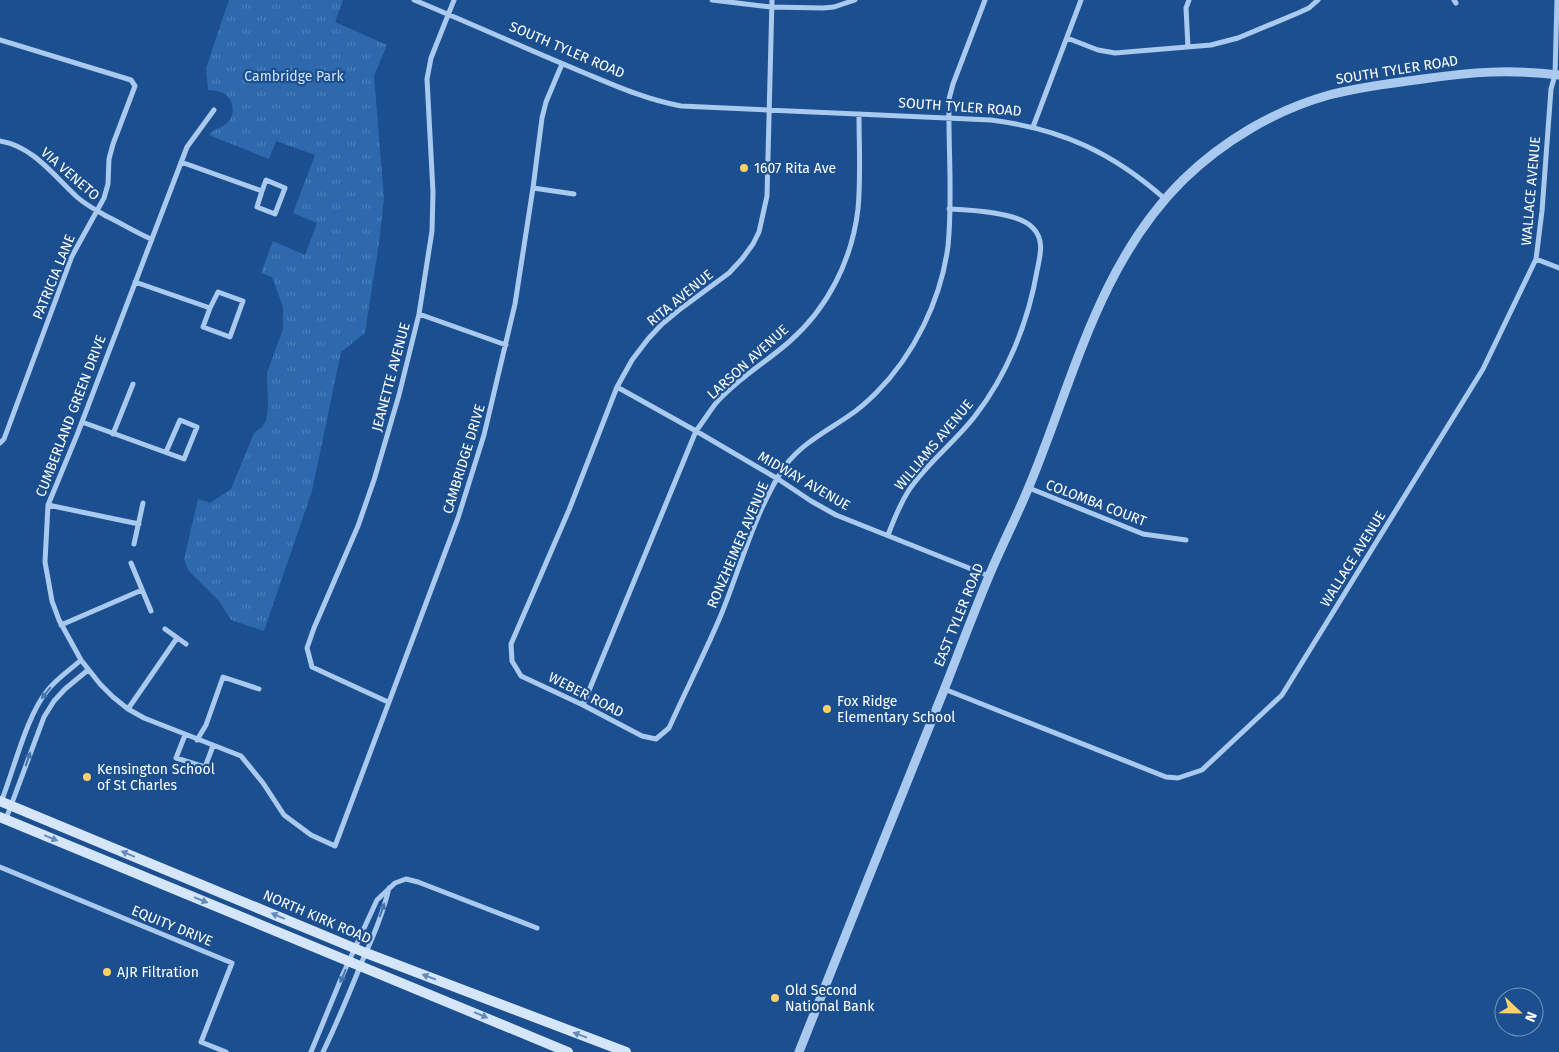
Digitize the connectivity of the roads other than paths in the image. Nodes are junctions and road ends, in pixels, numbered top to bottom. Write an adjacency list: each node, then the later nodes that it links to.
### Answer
1 (414, 0): 12 (street, SOUTH TYLER ROAD)
2 (454, 0): 12 (street, JEANETTE AVENUE)
3 (712, 0): 11 (street)
4 (772, 0): 11 (street, RITA AVENUE)
5 (855, 0): 11 (street)
6 (985, 0): 21 (street, RONZHEIMER AVENUE)
7 (1081, 0): 13 (street)
8 (1189, 0): 15 (street)
9 (1318, 0): 15 (street)
10 (1557, 0): 17 (street, WALLACE AVENUE)
11 (771, 7): 19 (street, RITA AVENUE)
12 (448, 14): 16 (street, SOUTH TYLER ROAD); 36 (street, JEANETTE AVENUE)
13 (1067, 38): 15 (street); 22 (street)
14 (0, 40): 30 (street, PATRICIA LANE)
15 (1188, 47)
16 (562, 64): 19 (street, SOUTH TYLER ROAD); 25 (street, CAMBRIDGE DRIVE)
17 (1557, 75): 28 (street, SOUTH TYLER ROAD); 32 (street, WALLACE AVENUE)
18 (214, 110): 24 (street, CUMBERLAND GREEN DRIVE)
19 (768, 110): 20 (street, SOUTH TYLER ROAD); 39 (street, RITA AVENUE)
20 (859, 114): 21 (street, SOUTH TYLER ROAD); 41 (street, LARSON AVENUE)
21 (949, 118): 22 (street, SOUTH TYLER ROAD); 29 (street, RONZHEIMER AVENUE)
22 (1033, 127): 28 (street, SOUTH TYLER ROAD)
23 (0, 142): 30 (street, VIA VENETO)
24 (181, 162): 26 (street); 31 (street, CUMBERLAND GREEN DRIVE)
25 (533, 188): 27 (street); 37 (street, CAMBRIDGE DRIVE)
26 (262, 191): 26 (street)
27 (574, 194)
28 (1165, 199): 46 (street, EAST TYLER ROAD)
29 (949, 209): 45 (street, RONZHEIMER AVENUE); 50 (street, WILLIAMS AVENUE)
30 (96, 211): 31 (street, VIA VENETO); 43 (street, PATRICIA LANE)
31 (151, 239): 34 (street, CUMBERLAND GREEN DRIVE)
32 (1536, 259): 33 (street); 65 (street, WALLACE AVENUE)
33 (1559, 268)
34 (134, 282): 35 (street); 40 (street, CUMBERLAND GREEN DRIVE)
35 (210, 308): 35 (street)
36 (419, 314): 37 (street); 66 (street, JEANETTE AVENUE)
37 (506, 345): 66 (street, CAMBRIDGE DRIVE)
38 (133, 384): 42 (street)
39 (617, 387): 41 (street, MIDWAY AVENUE); 61 (street, RITA AVENUE)
40 (82, 422): 42 (street); 48 (street, CUMBERLAND GREEN DRIVE)
41 (696, 431): 45 (street, MIDWAY AVENUE); 67 (street, LARSON AVENUE)
42 (113, 434): 44 (street)
43 (0, 443)
44 (166, 452): 44 (street)
45 (778, 479): 50 (street, MIDWAY AVENUE); 70 (street, RONZHEIMER AVENUE)
46 (1028, 488): 51 (street, COLOMBA COURT); 54 (street, EAST TYLER ROAD)
47 (143, 503): 49 (street)
48 (48, 505): 49 (street); 57 (street, CUMBERLAND GREEN DRIVE)
49 (138, 524): 52 (street)
50 (888, 535): 54 (street, MIDWAY AVENUE)
51 (1186, 540)
52 (134, 544)
53 (131, 563): 55 (street)
54 (989, 576): 65 (street, EAST TYLER ROAD)
55 (142, 590): 56 (street); 57 (street)
56 (151, 611)
57 (61, 625): 62 (street, CUMBERLAND GREEN DRIVE)
58 (165, 630): 59 (street)
59 (178, 638): 60 (street); 68 (street)
60 (186, 644)
61 (512, 656): 67 (street, WEBER ROAD)
62 (81, 660): 63 (street, CUMBERLAND GREEN DRIVE); 73 (street, one-way to 73)
63 (88, 670): 68 (street, CUMBERLAND GREEN DRIVE); 73 (street, one-way to 63)
64 (259, 689): 71 (street)
65 (944, 689): 88 (street, EAST TYLER ROAD)
66 (388, 702): 75 (street, CAMBRIDGE DRIVE)
67 (583, 705): 70 (street, WEBER ROAD)
68 (128, 709): 69 (street, CUMBERLAND GREEN DRIVE)
69 (185, 735): 71 (street, CUMBERLAND GREEN DRIVE); 72 (street)
70 (660, 735)
71 (197, 740): 72 (street, CUMBERLAND GREEN DRIVE)
72 (213, 746): 75 (street, CUMBERLAND GREEN DRIVE)
73 (3, 803): 74 (street); 79 (main road, NORTH KIRK ROAD, one-way to 73)
74 (3, 818): 81 (main road, NORTH KIRK ROAD, one-way to 81)
75 (336, 846)
76 (0, 867): 83 (street, EQUITY DRIVE)
77 (389, 887): 78 (street); 79 (street); 80 (street, one-way to 77)
78 (537, 928)
79 (356, 948): 80 (main road, NORTH KIRK ROAD); 81 (street)
80 (366, 953): 82 (street); 87 (main road, NORTH KIRK ROAD, one-way to 80)
81 (350, 960): 82 (main road, NORTH KIRK ROAD); 84 (street, one-way to 84)
82 (361, 965): 85 (street); 86 (main road, NORTH KIRK ROAD, one-way to 86)
83 (226, 1052)
84 (311, 1052)
85 (323, 1052)
86 (568, 1052)
87 (626, 1052)
88 (799, 1052)

